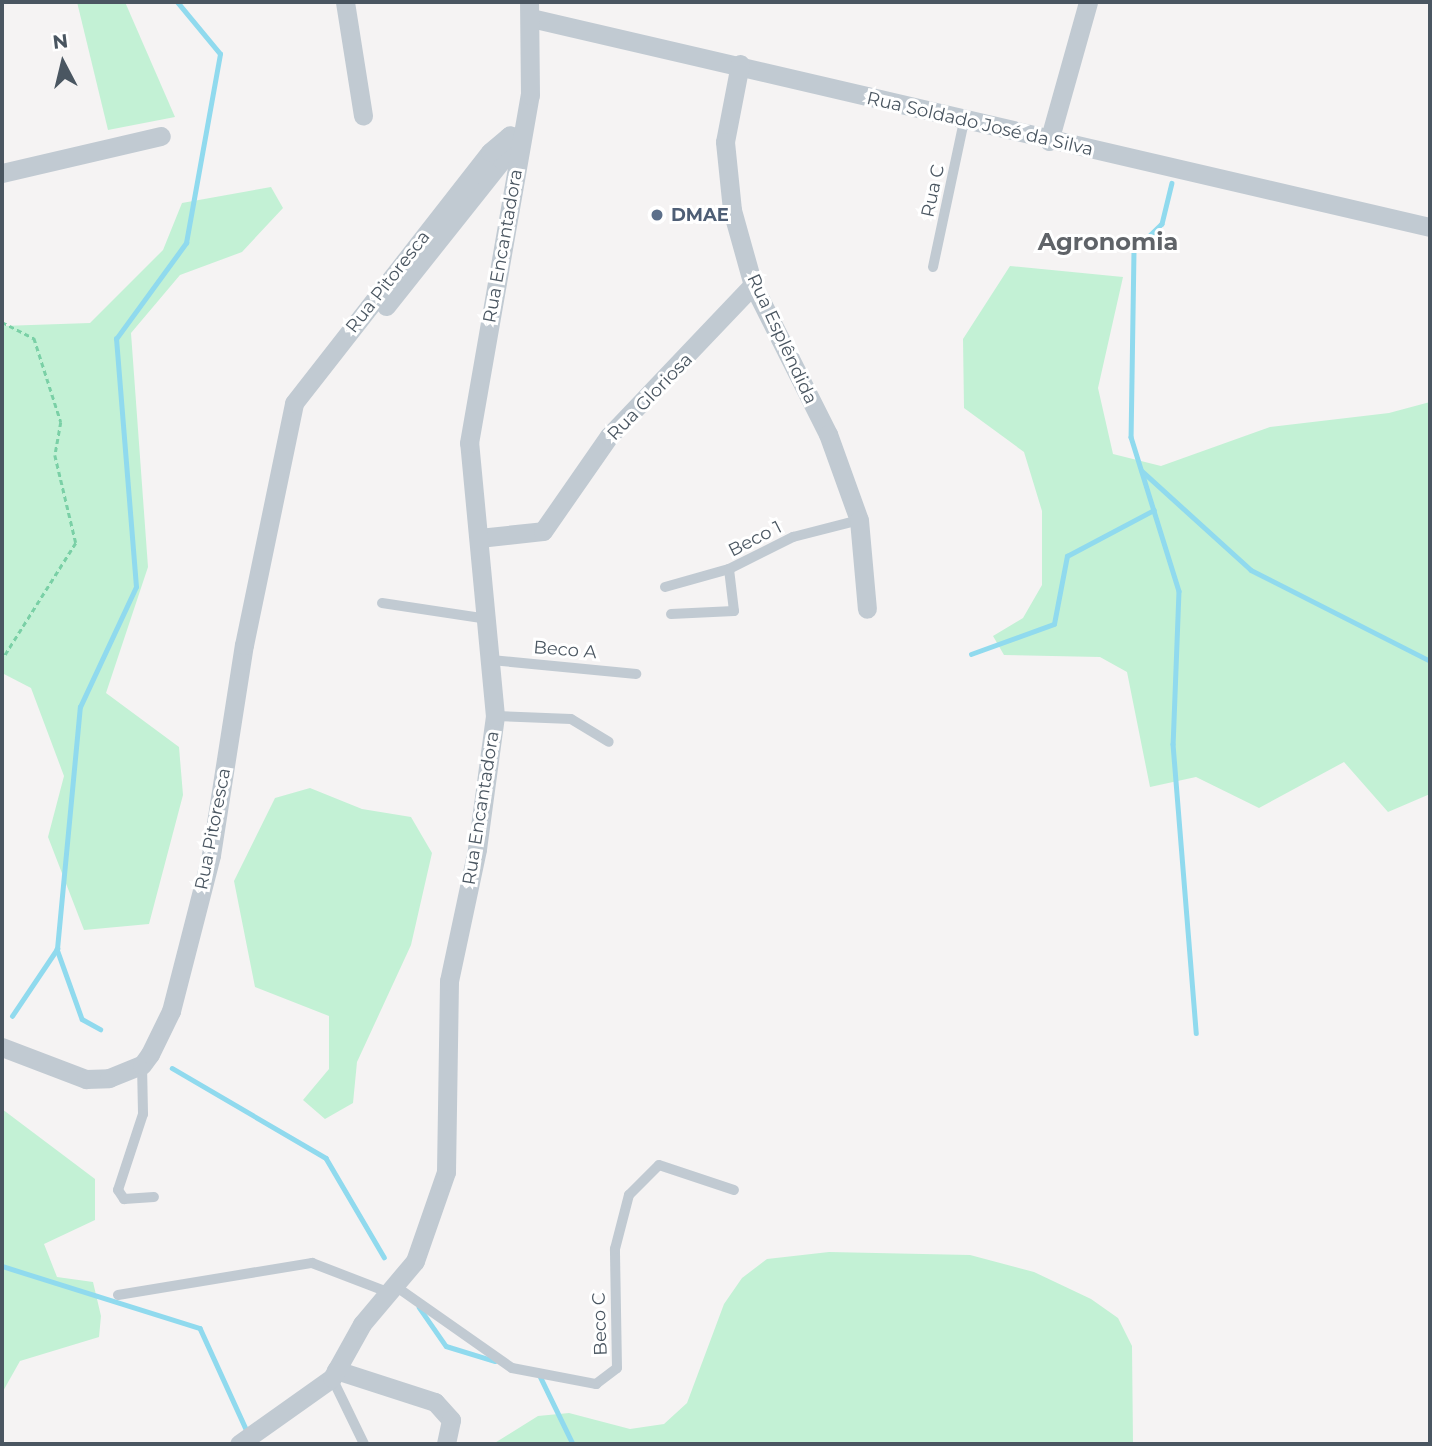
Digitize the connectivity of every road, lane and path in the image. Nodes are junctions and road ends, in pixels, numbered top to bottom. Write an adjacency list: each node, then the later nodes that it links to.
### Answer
1 (345, 2): 6 (street)
2 (1088, 2): 9 (street)
3 (530, 10): 4 (street, Rua Soldado José da Silva); 5 (street, Rua Encantadora)
4 (740, 64): 7 (street, Rua Soldado José da Silva); 13 (street, Rua Esplêndida)
5 (530, 95): 16 (street, Rua Encantadora); 29 (street, Rua Pitoresca)
6 (363, 116)
7 (964, 121): 9 (street, Rua Soldado José da Silva); 12 (lane, Rua C)
8 (161, 136): 10 (street)
9 (1049, 141): 11 (street, Rua Soldado José da Silva)
10 (2, 173)
11 (1430, 227)
12 (933, 267)
13 (753, 285): 15 (street, Rua Esplêndida); 16 (street, Rua Gloriosa)
14 (2, 322): 23 (path)
15 (859, 520): 17 (lane, Beco 1); 20 (street, Rua Esplêndida)
16 (479, 538): 22 (street, Rua Encantadora)
17 (729, 569): 18 (lane, Beco 1); 21 (lane)
18 (665, 587)
19 (382, 603): 22 (lane)
20 (867, 609)
21 (671, 614)
22 (488, 619): 24 (street, Rua Encantadora)
23 (2, 660)
24 (491, 660): 25 (lane, Beco A); 26 (street, Rua Encantadora)
25 (636, 674)
26 (495, 716): 27 (lane); 32 (street, Rua Encantadora)
27 (609, 742)
28 (2, 1047): 29 (street)
29 (142, 1065): 31 (lane)
30 (734, 1190): 32 (lane, Beco C)
31 (154, 1198)
32 (394, 1291): 33 (lane); 34 (street, Rua Encantadora)
33 (118, 1295)
34 (334, 1374): 35 (street, Rua Encantadora); 36 (lane); 37 (street)
35 (239, 1444)
36 (364, 1444)
37 (446, 1444)

